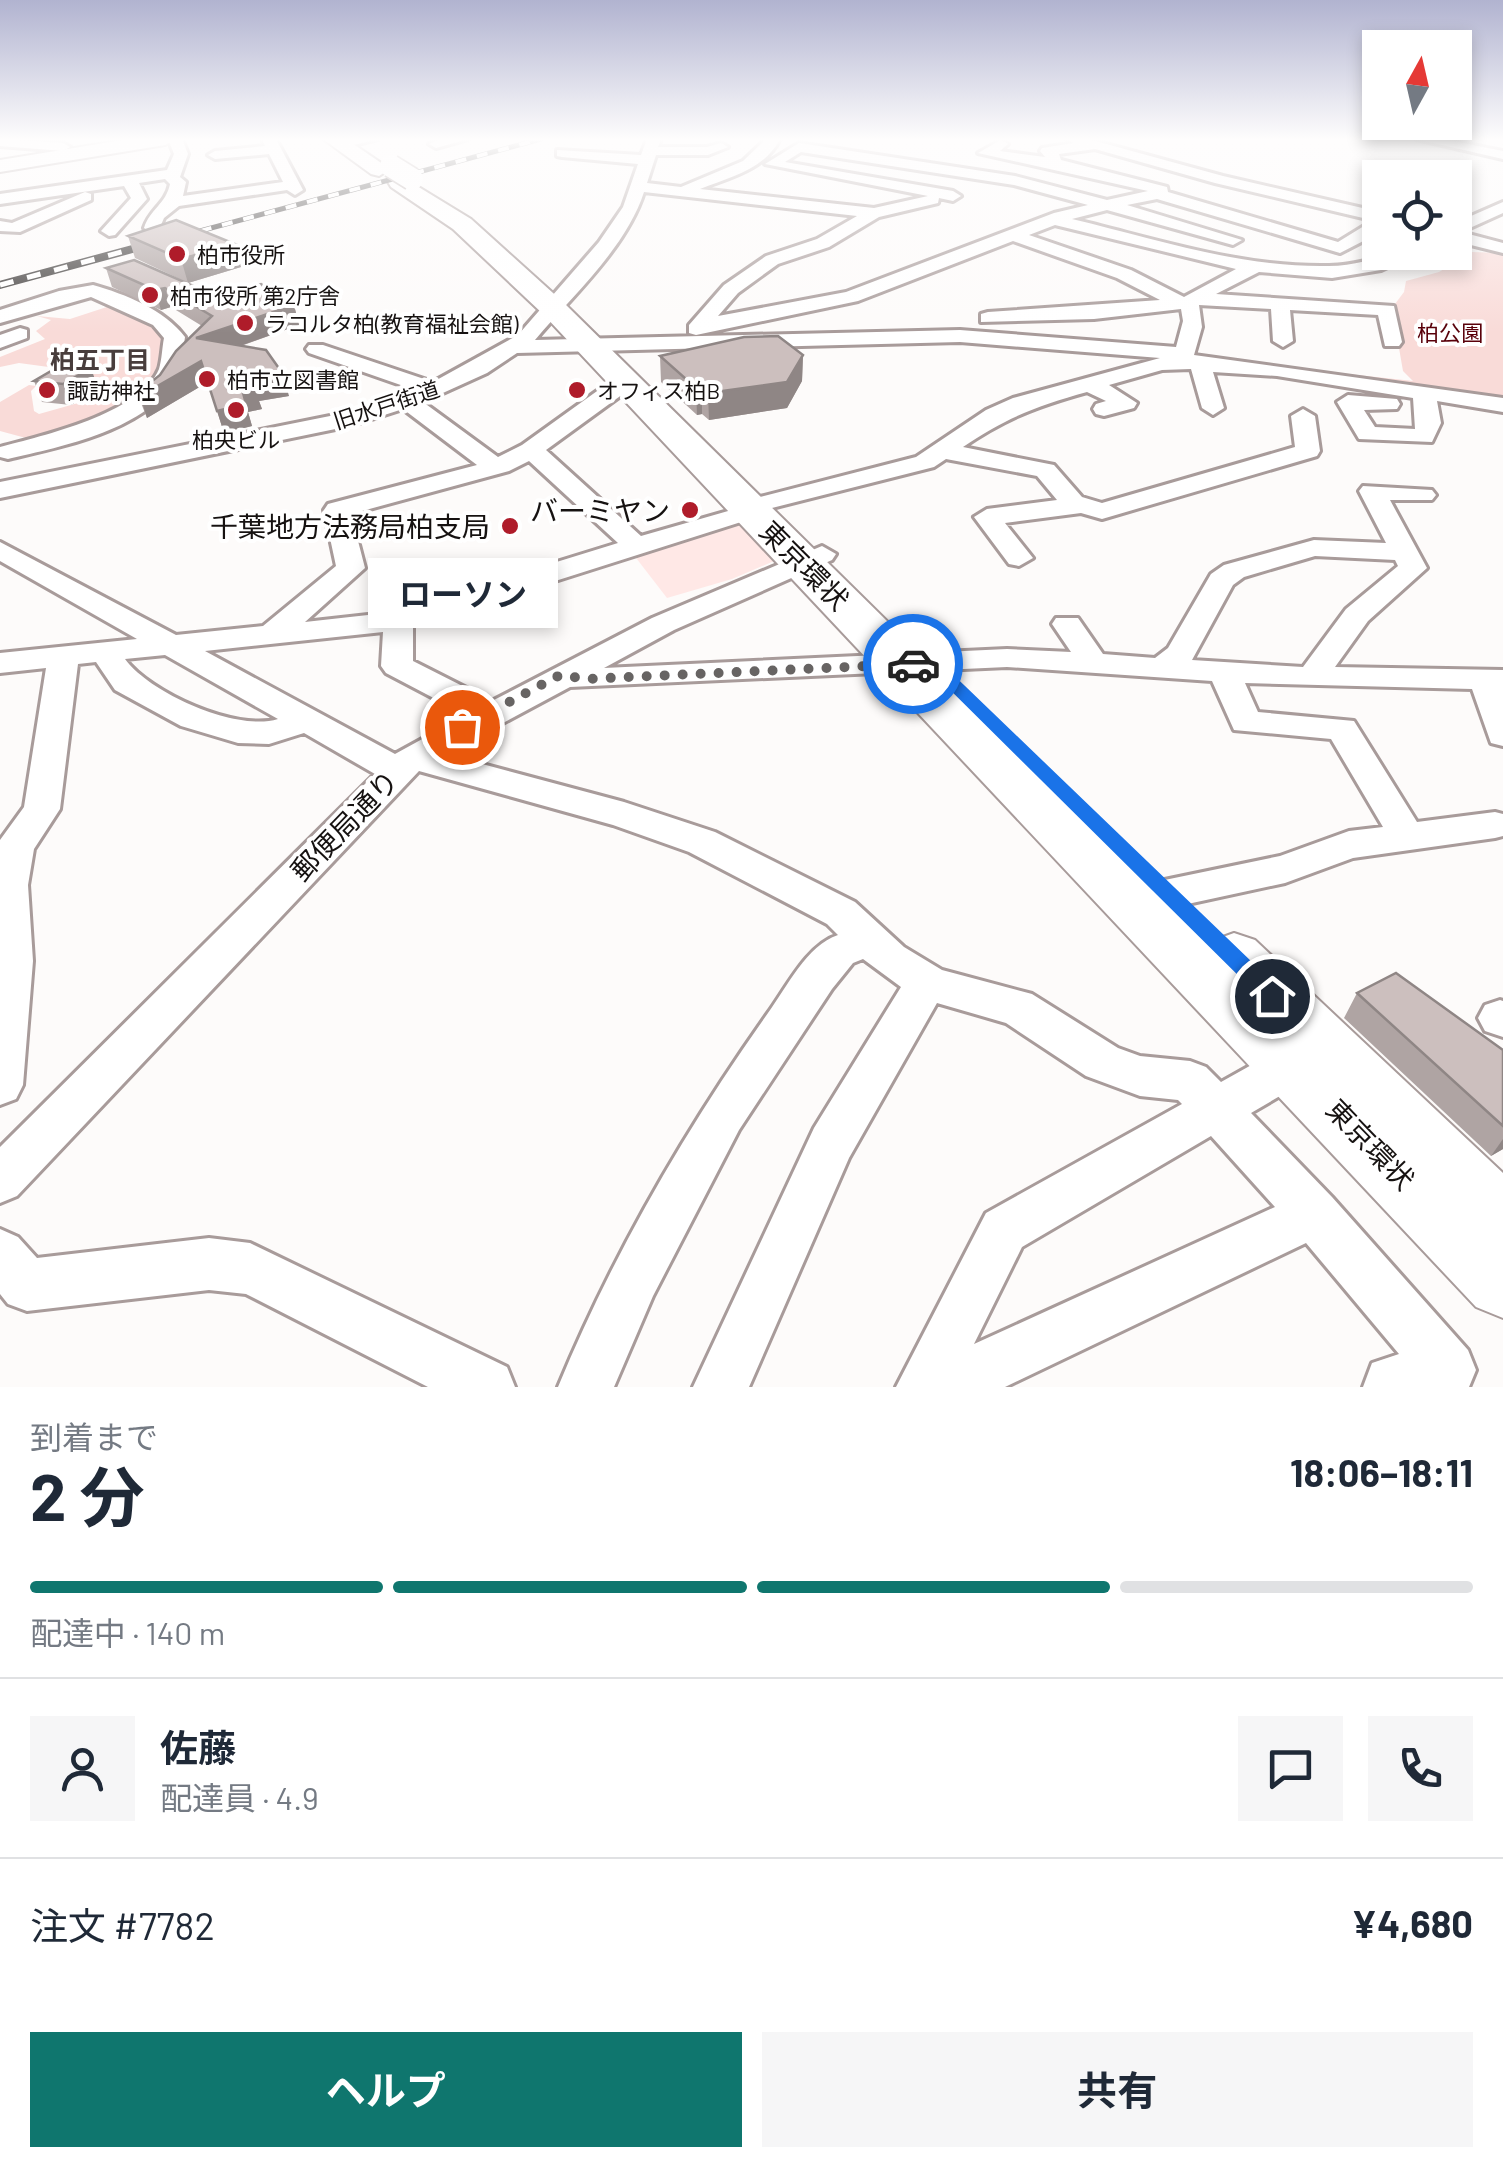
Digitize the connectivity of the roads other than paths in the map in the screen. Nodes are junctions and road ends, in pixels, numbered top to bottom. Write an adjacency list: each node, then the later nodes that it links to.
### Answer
1 (69, 204): 22 (street)
2 (135, 204): 24 (street)
3 (172, 204): 23 (street)
4 (435, 204): 34 (highway, 東京環状)
5 (630, 204): 34 (street, 旧水戸街道)
6 (792, 204): 15 (street)
7 (825, 204): 15 (street)
8 (884, 204): 17 (street)
9 (914, 204): 17 (street)
10 (1101, 204): 14 (street)
11 (1112, 204): 14 (street)
12 (1198, 204): 26 (street)
13 (1323, 204): 18 (street)
14 (1106, 205): 19 (street); 28 (street)
15 (820, 207): 17 (street); 20 (street)
16 (1503, 207): 21 (street)
17 (883, 210): 37 (street)
18 (1362, 213)
19 (1055, 220): 25 (street); 31 (street)
20 (804, 222)
21 (1472, 224)
22 (0, 226)
23 (152, 228)
24 (109, 231)
25 (1013, 235): 33 (street); 37 (street)
26 (1362, 235)
27 (1472, 239): 30 (street)
28 (1233, 240)
29 (1472, 248): 30 (street)
30 (1503, 249)
31 (1256, 267): 32 (street); 33 (street)
32 (1362, 269)
33 (1189, 301): 35 (street); 38 (street); 45 (street)
34 (558, 302): 42 (highway, 東京環状); 43 (street, 旧水戸街道)
35 (1280, 304): 39 (street); 40 (street)
36 (0, 318): 54 (street)
37 (700, 325): 41 (street)
38 (840, 339): 41 (street); 45 (street)
39 (1283, 341)
40 (1392, 342)
41 (681, 344): 42 (street)
42 (600, 345): 43 (street); 46 (highway, 東京環状); 60 (highway, 東京環状)
43 (515, 346): 48 (street, 旧水戸街道)
44 (316, 349): 48 (street)
45 (1188, 360): 47 (street); 50 (street); 51 (street)
46 (626, 381): 55 (street); 60 (highway, 東京環状)
47 (1093, 386): 52 (street); 56 (street)
48 (436, 390): 49 (street, 旧水戸街道)
49 (407, 401): 57 (street); 58 (street, 旧水戸街道)
50 (1503, 404)
51 (1213, 408)
52 (1104, 409)
53 (1303, 416): 61 (street)
54 (4, 445): 58 (street)
55 (531, 450): 57 (street); 62 (street)
56 (944, 452): 60 (street); 61 (street)
57 (496, 467): 69 (street)
58 (5, 489)
59 (1424, 495): 64 (street)
60 (760, 506): 62 (street); 65 (highway, 東京環状)
61 (1075, 506): 66 (street)
62 (638, 547): 67 (street)
63 (0, 550): 70 (street)
64 (1404, 552): 76 (street); 79 (street)
65 (812, 558): 73 (highway, 東京環状); 78 (street, 郵便局通り)
66 (1019, 558)
67 (398, 621): 69 (street); 81 (street)
68 (1067, 624): 75 (street)
69 (272, 634): 70 (street)
70 (169, 643): 71 (street); 82 (street)
71 (105, 653): 72 (street); 82 (street)
72 (62, 658): 74 (street); 91 (street)
73 (918, 664): 75 (street); 78 (street); 87 (highway, 東京環状); 90 (highway, 東京環状)
74 (2, 665)
75 (1096, 665): 76 (street)
76 (1163, 667): 77 (street)
77 (1224, 670): 79 (street); 86 (street)
78 (560, 675): 81 (street, 郵便局通り)
79 (1312, 676): 80 (street)
80 (1494, 680): 83 (street)
81 (489, 712): 84 (street, 郵便局通り)
82 (306, 721): 84 (street)
83 (1503, 735)
84 (404, 763): 88 (street); 93 (street, 郵便局通り)
85 (1495, 826): 86 (street)
86 (1406, 836): 87 (street)
87 (1169, 894): 90 (highway, 東京環状)
88 (869, 941): 89 (street); 99 (street)
89 (928, 982): 92 (street); 100 (street)
90 (1309, 1056): 92 (street); 95 (highway, 東京環状); 97 (highway, 東京環状)
91 (0, 1085)
92 (1219, 1110): 94 (street); 101 (street)
93 (0, 1178)
94 (1314, 1214): 102 (street); 103 (street)
95 (1503, 1223)
96 (0, 1255): 98 (street)
97 (1503, 1280)
98 (488, 1387)
99 (586, 1387)
100 (721, 1387)
101 (924, 1387)
102 (944, 1387)
103 (1392, 1387)

